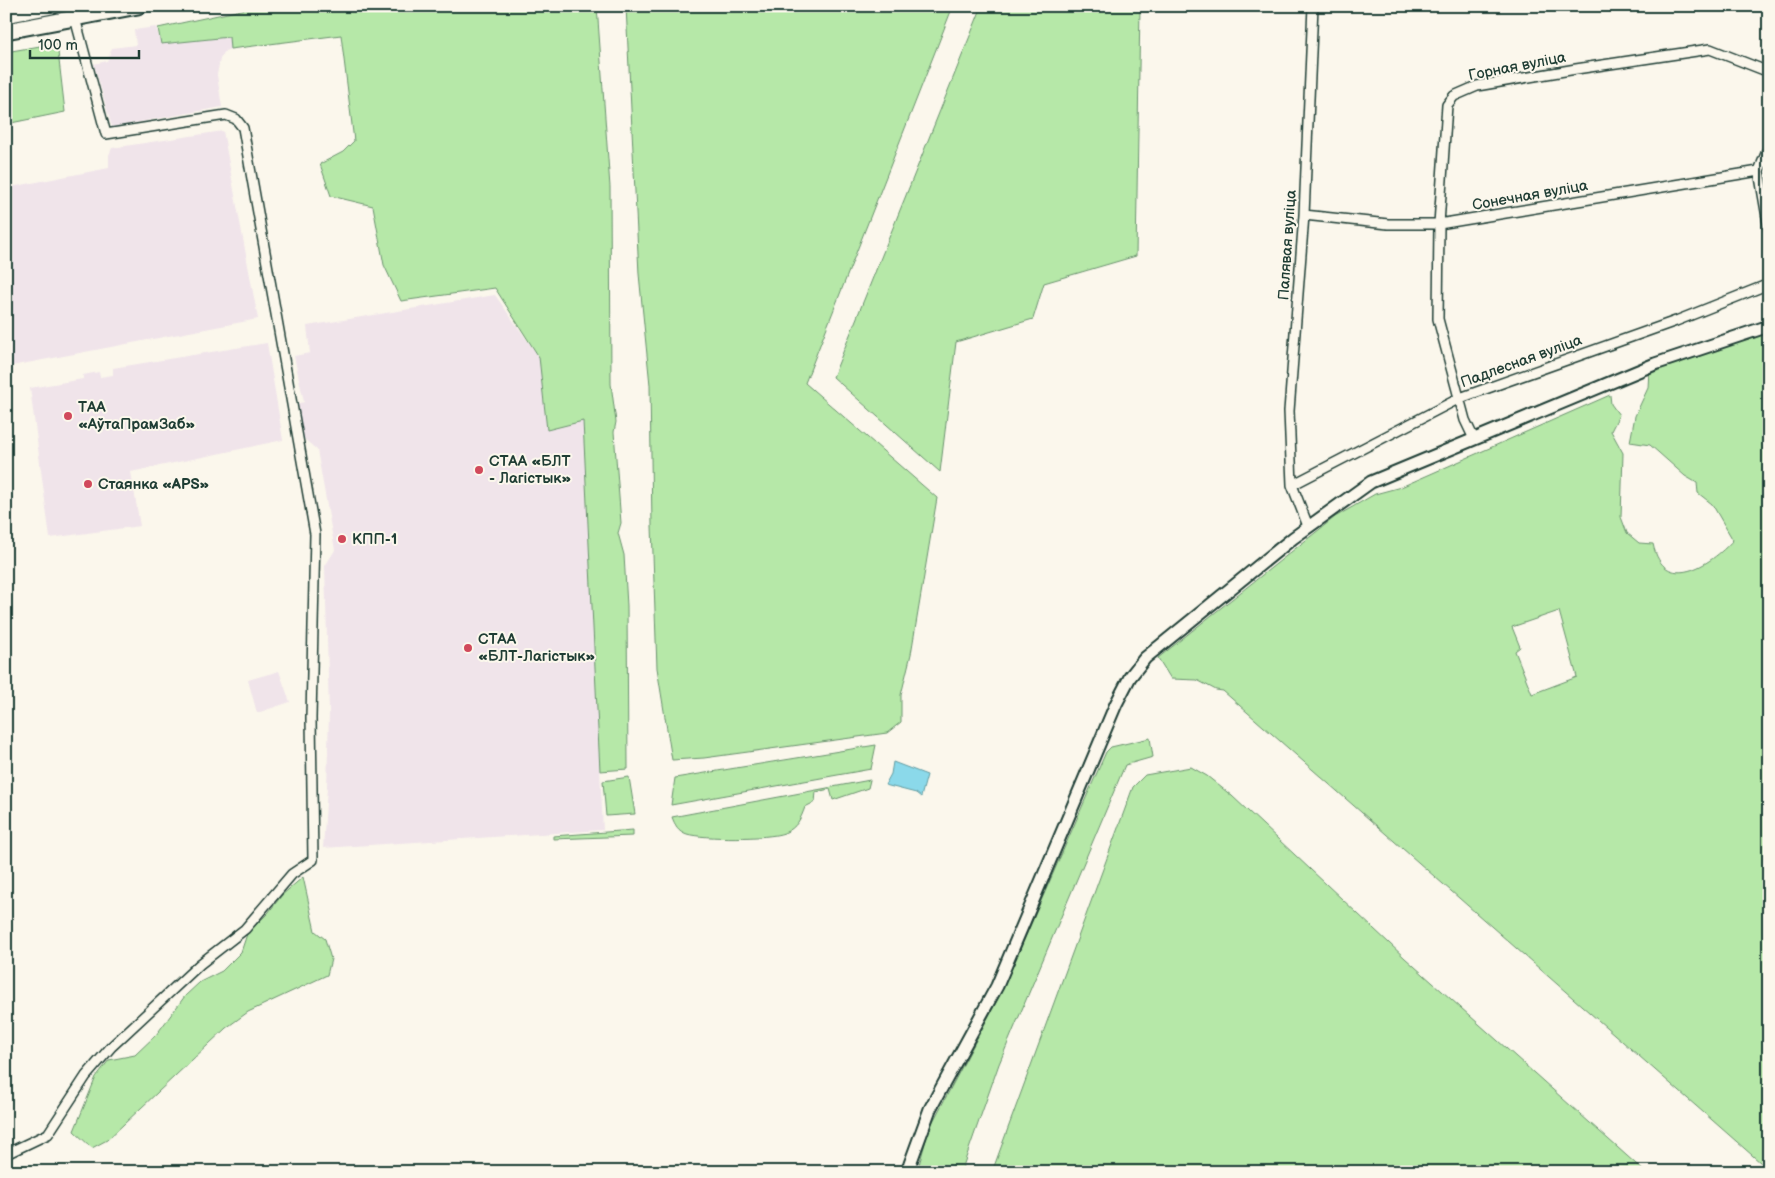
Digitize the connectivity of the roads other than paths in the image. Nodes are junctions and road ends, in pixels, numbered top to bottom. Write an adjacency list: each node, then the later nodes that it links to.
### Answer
1 (52, 6): 4 (highway)
2 (138, 6): 5 (highway)
3 (1313, 6): 10 (street, Палявая вуліца)
4 (6, 15)
5 (75, 18): 6 (highway); 19 (street)
6 (6, 31)
7 (1769, 72): 11 (street, Горная вуліца)
8 (1769, 146): 9 (street)
9 (1759, 170): 11 (street, Сонечная вуліца); 12 (street)
10 (1304, 215): 11 (street, Сонечная вуліца); 17 (street, Палявая вуліца)
11 (1439, 224): 15 (street, Горная вуліца)
12 (1769, 229)
13 (1769, 284): 15 (street, Падлесная вуліца)
14 (1769, 326): 16 (street)
15 (1460, 398): 16 (street, Горная вуліца); 17 (street, Падлесная вуліца)
16 (1474, 439): 18 (street)
17 (1292, 485): 18 (street, Палявая вуліца)
18 (1308, 526): 20 (street)
19 (10, 1153)
20 (908, 1172)

